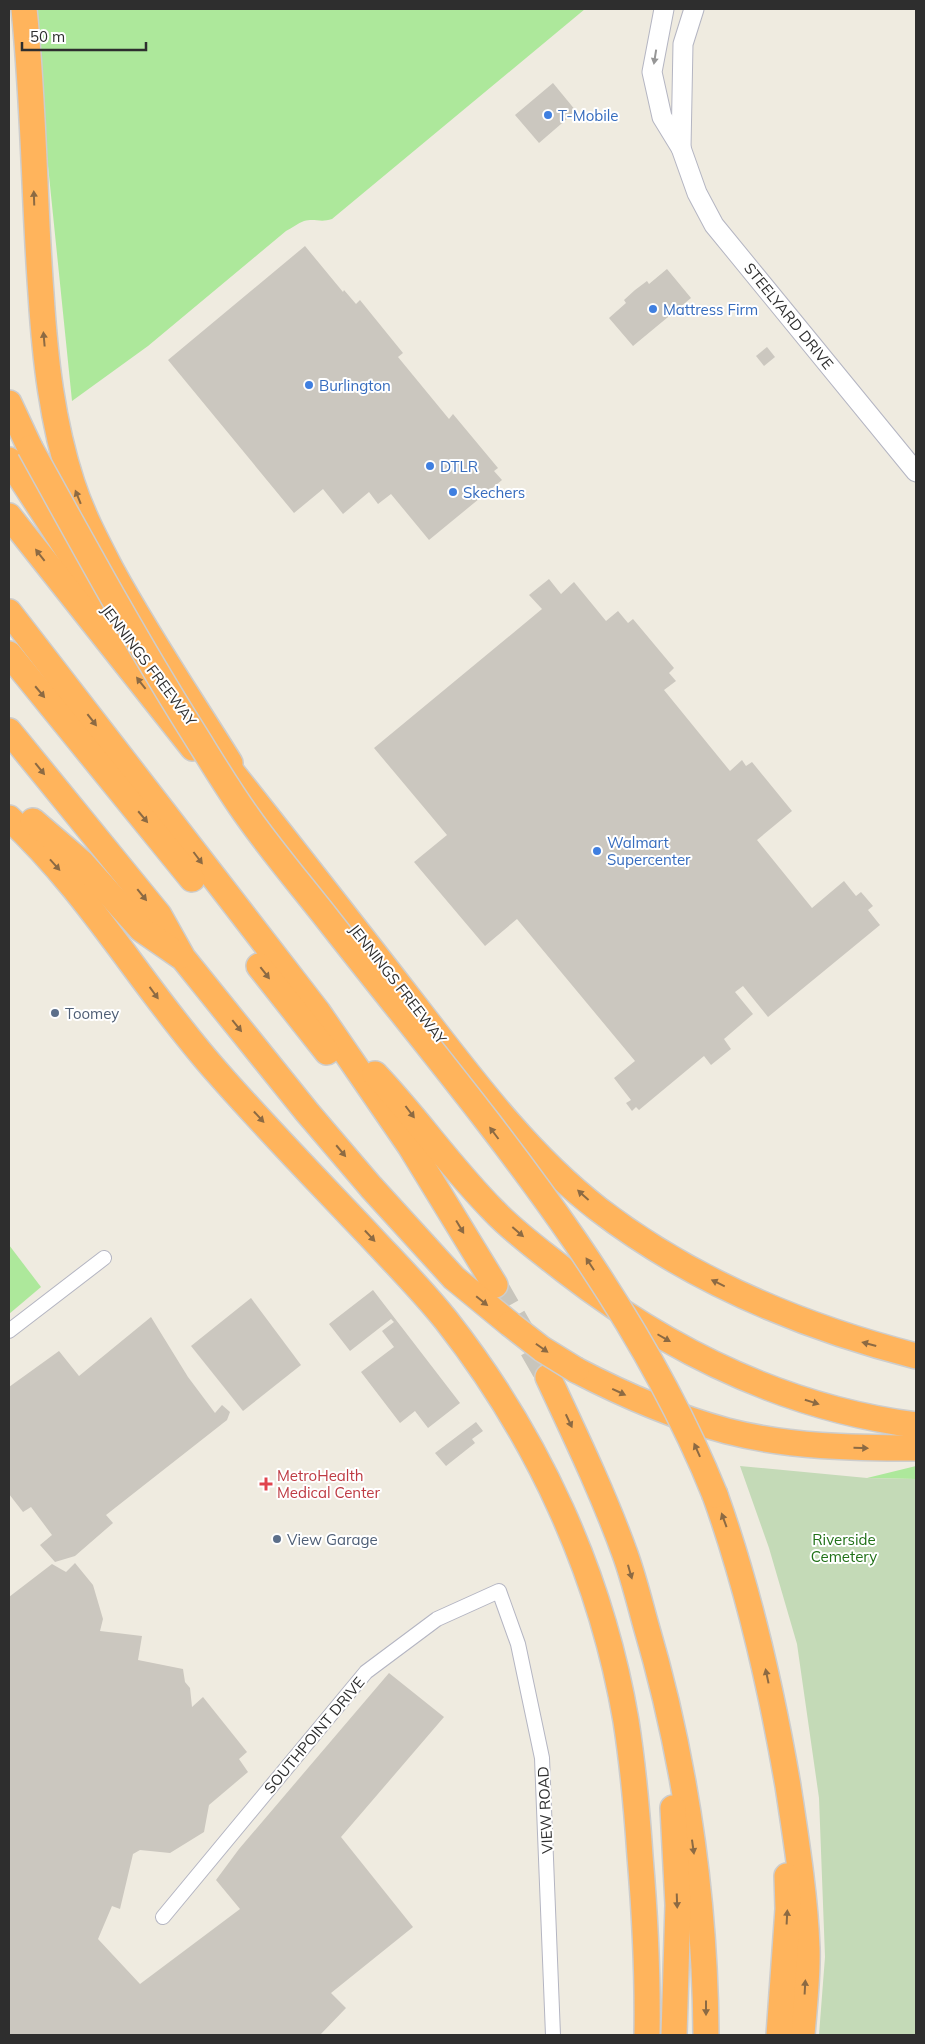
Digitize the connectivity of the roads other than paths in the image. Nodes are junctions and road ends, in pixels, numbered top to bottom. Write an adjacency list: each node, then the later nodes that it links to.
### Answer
1 (24, 9): 15 (highway, one-way to 1)
2 (664, 9): 4 (street, STEELYARD DRIVE, one-way to 4)
3 (694, 9): 4 (street, STEELYARD DRIVE)
4 (681, 148): 9 (street, STEELYARD DRIVE)
5 (9, 403): 7 (highway)
6 (9, 412): 7 (highway)
7 (30, 448): 15 (highway, bridge)
8 (9, 460): 15 (highway, JENNINGS FREEWAY)
9 (916, 472)
10 (9, 516): 15 (highway, one-way to 10, bridge)
11 (9, 612): 18 (highway, one-way to 18)
12 (9, 654): 19 (highway, one-way to 19)
13 (9, 731): 17 (highway, one-way to 17)
14 (9, 805): 17 (highway)
15 (249, 806): 23 (highway, JENNINGS FREEWAY, one-way to 15); 29 (highway, one-way to 15, bridge)
16 (9, 818): 32 (highway, one-way to 32)
17 (183, 958): 26 (highway, one-way to 26, bridge)
18 (318, 1012): 19 (highway); 25 (highway, one-way to 25)
19 (441, 1195): 21 (highway, one-way to 21)
20 (104, 1258): 22 (street)
21 (495, 1285)
22 (9, 1330)
23 (916, 1356)
24 (548, 1377): 28 (highway, one-way to 28)
25 (916, 1425)
26 (916, 1448)
27 (498, 1591): 30 (street, SOUTHPOINT DRIVE); 31 (street, VIEW ROAD)
28 (666, 1695): 33 (highway, one-way to 33); 34 (highway, one-way to 34)
29 (777, 1724): 35 (highway, one-way to 29); 36 (highway, one-way to 29)
30 (162, 1918)
31 (553, 2035)
32 (647, 2035)
33 (674, 2035)
34 (706, 2035)
35 (779, 2035)
36 (802, 2035)

